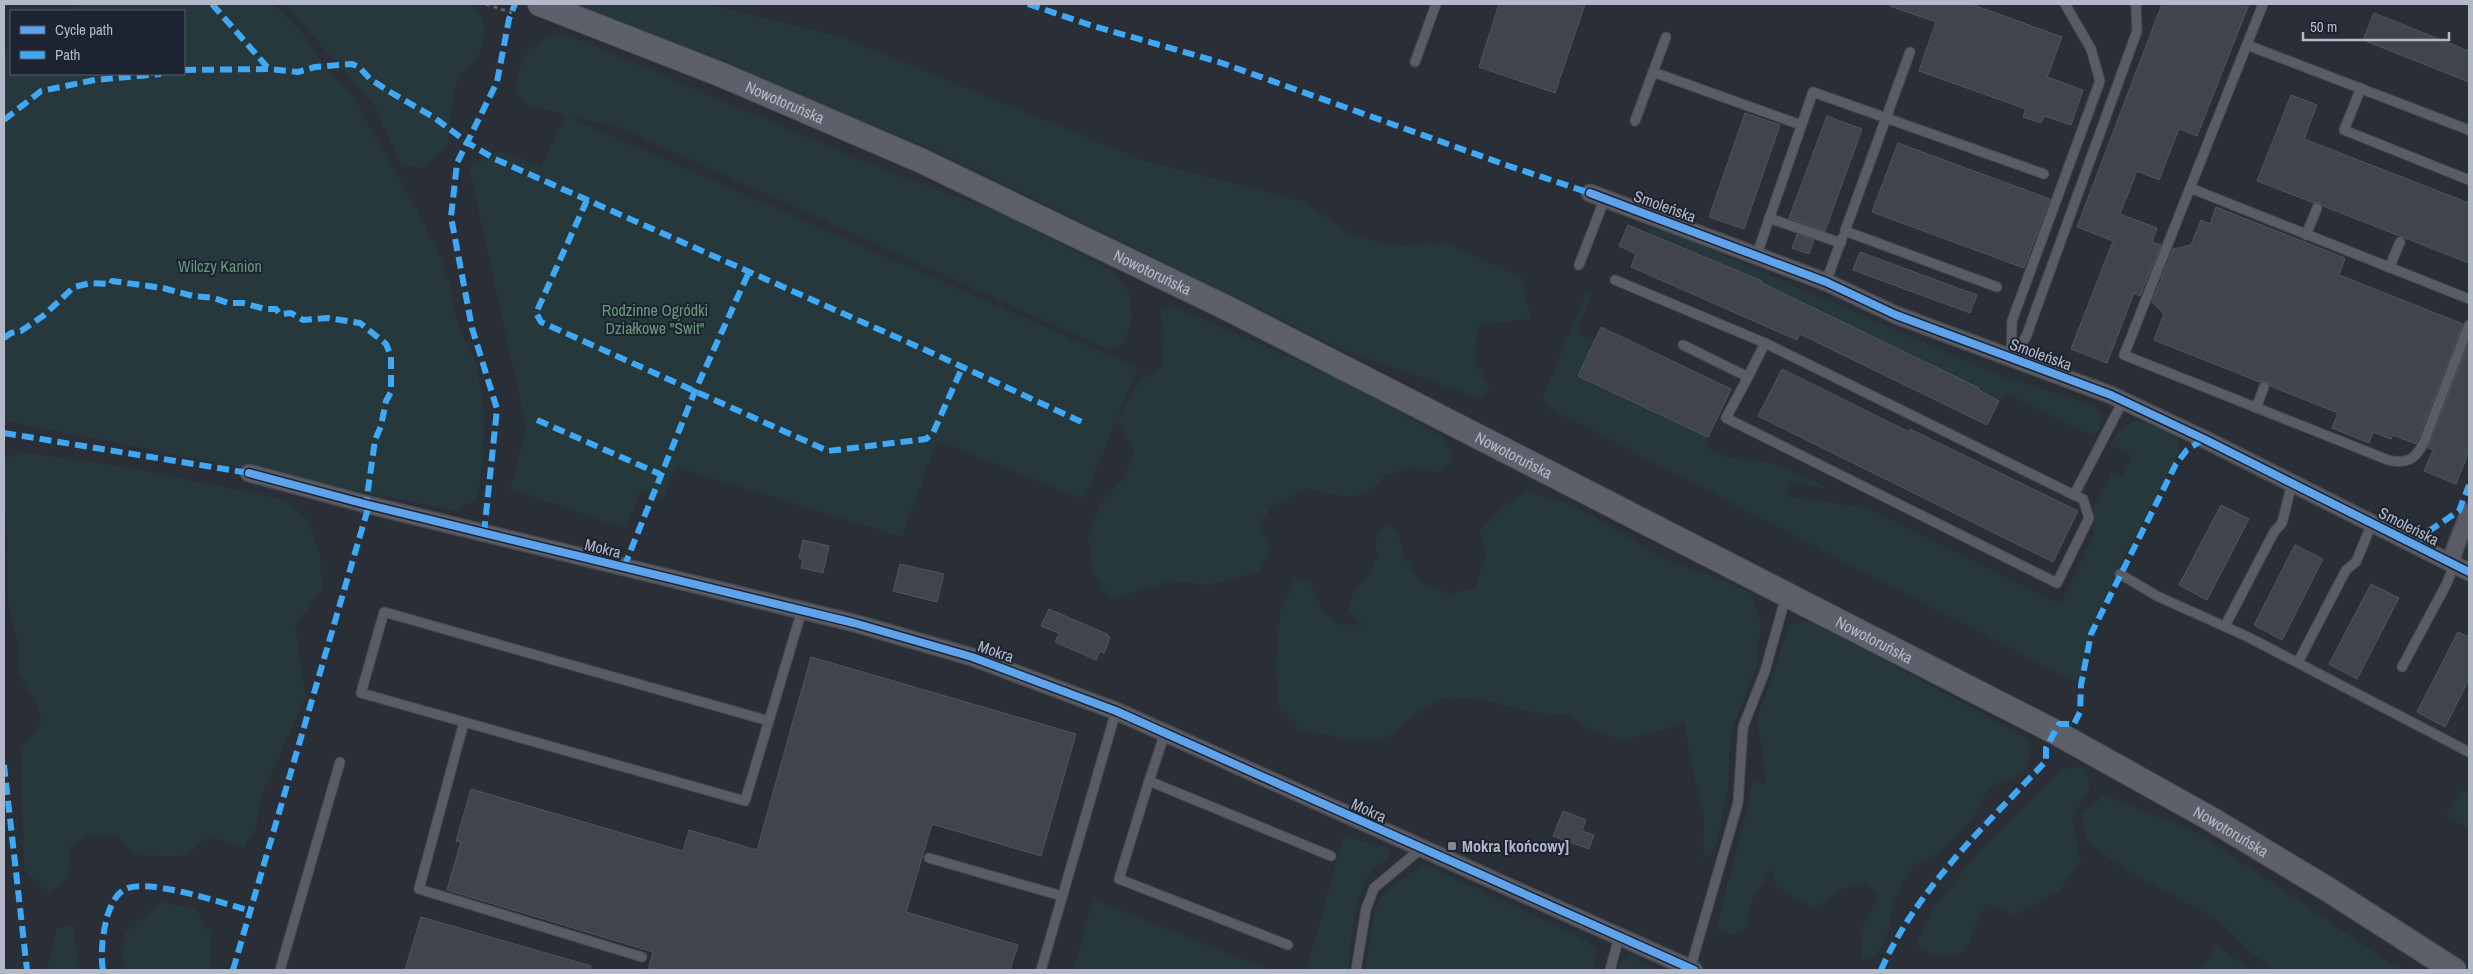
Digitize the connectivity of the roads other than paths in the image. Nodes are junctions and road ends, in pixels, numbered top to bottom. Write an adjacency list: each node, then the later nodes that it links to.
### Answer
1 (540, 4): 49 (main road, Nowotoruńska)
2 (1436, 4): 9 (lane)
3 (2064, 4): 36 (lane)
4 (2136, 4): 36 (lane)
5 (2263, 4): 7 (lane)
6 (1666, 37): 10 (lane)
7 (2247, 45): 11 (lane); 18 (lane)
8 (1910, 52): 12 (lane)
9 (1415, 62)
10 (1653, 72): 13 (lane); 14 (lane)
11 (2361, 88): 15 (lane); 17 (lane)
12 (1886, 118): 14 (lane); 16 (lane); 22 (lane)
13 (1635, 121)
14 (1801, 125): 21 (lane)
15 (2469, 130)
16 (2044, 174)
17 (2469, 179)
18 (2190, 188): 23 (lane); 40 (lane)
19 (1597, 195): 26 (street, Smoleńska); 27 (lane)
20 (2317, 208): 23 (lane)
21 (1769, 218): 25 (lane); 26 (lane)
22 (1845, 231): 25 (lane); 31 (lane)
23 (2306, 235): 28 (lane)
24 (2400, 242): 28 (lane)
25 (1841, 243): 30 (lane)
26 (1756, 257): 30 (street, Smoleńska)
27 (1579, 265)
28 (2389, 268): 32 (lane)
29 (1615, 280): 34 (lane)
30 (1826, 282): 36 (street, Smoleńska)
31 (1997, 287)
32 (2469, 299)
33 (2469, 326): 40 (lane)
34 (1764, 343): 37 (lane); 43 (lane)
35 (1683, 345): 37 (lane)
36 (2010, 358): 39 (street, Smoleńska)
37 (1748, 377): 43 (lane)
38 (2264, 387): 40 (lane)
39 (2123, 401): 42 (street, Smoleńska); 43 (lane)
40 (2256, 408)
41 (249, 473): 50 (street, Mokra)
42 (2292, 483): 45 (street, Smoleńska); 51 (lane)
43 (2074, 495)
44 (2469, 512): 46 (street)
45 (2372, 523): 46 (street, Smoleńska); 52 (lane)
46 (2452, 563): 47 (street, Smoleńska); 53 (lane)
47 (2469, 572)
48 (2120, 574): 51 (lane)
49 (1786, 596): 72 (lane); 73 (main road, Nowotoruńska)
50 (802, 610): 54 (street, Mokra); 55 (lane)
51 (2225, 626): 52 (lane)
52 (2298, 662): 58 (lane)
53 (2402, 667)
54 (1116, 711): 57 (street, Mokra); 64 (lane)
55 (769, 720): 56 (lane); 56 (lane)
56 (464, 722): 67 (lane)
57 (1165, 733): 60 (lane); 61 (street, Mokra)
58 (2469, 752)
59 (340, 762): 68 (lane)
60 (1149, 781): 62 (lane); 66 (lane)
61 (1422, 848): 65 (street, Mokra); 70 (lane)
62 (1331, 856)
63 (929, 858): 64 (lane)
64 (1062, 896): 69 (lane)
65 (1620, 937): 71 (lane); 72 (street, Mokra)
66 (1288, 945)
67 (642, 957)
68 (280, 970)
69 (1041, 970)
70 (1356, 970)
71 (1610, 970)
72 (1692, 970)
73 (2454, 970)

